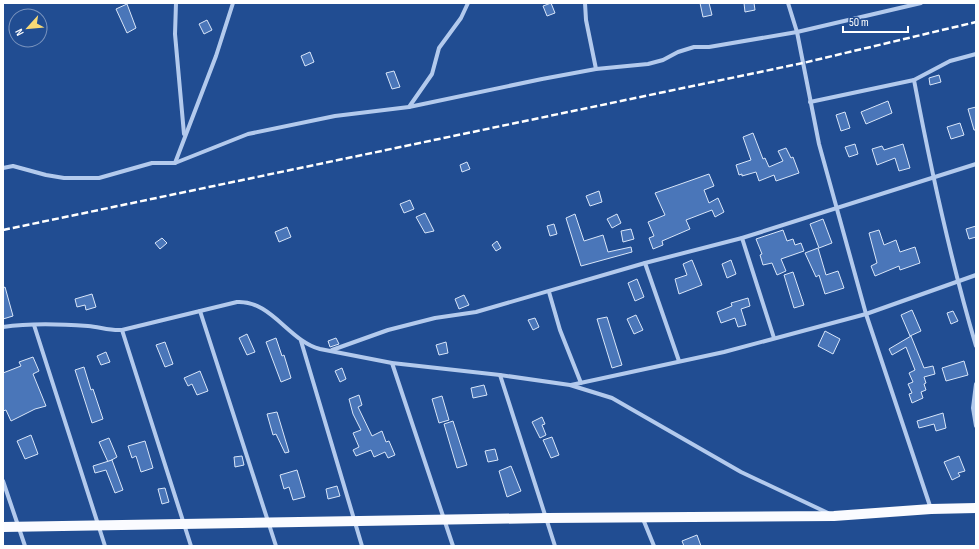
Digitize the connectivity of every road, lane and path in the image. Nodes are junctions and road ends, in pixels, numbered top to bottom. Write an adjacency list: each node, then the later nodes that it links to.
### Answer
1 (176, 3): 13 (street)
2 (233, 3): 13 (street)
3 (468, 3): 12 (street)
4 (585, 3): 9 (street)
5 (788, 3): 7 (street)
6 (922, 3): 7 (street)
7 (797, 32): 9 (street); 11 (street)
8 (976, 54): 10 (street)
9 (596, 69): 12 (street)
10 (914, 80): 11 (street); 17 (street)
11 (810, 102): 18 (street)
12 (409, 107): 14 (street)
13 (185, 136): 14 (street)
14 (175, 163): 16 (street)
15 (976, 164): 17 (street)
16 (3, 168)
17 (932, 178): 18 (street); 22 (street)
18 (836, 208): 19 (street); 25 (street)
19 (742, 238): 20 (street); 29 (street)
20 (645, 263): 23 (street); 33 (street)
21 (976, 275): 22 (street)
22 (957, 282): 25 (street); 31 (street)
23 (549, 292): 32 (street); 36 (street)
24 (200, 311): 28 (street); 30 (street); 48 (street)
25 (866, 314): 29 (street); 42 (street)
26 (34, 325): 27 (street); 28 (street); 50 (street)
27 (3, 327)
28 (122, 330): 49 (street)
29 (774, 338): 33 (street)
30 (301, 341): 32 (street); 47 (street)
31 (976, 346)
32 (331, 350): 34 (street)
33 (679, 361): 36 (street)
34 (392, 363): 35 (street); 46 (street)
35 (500, 374): 38 (street); 45 (street)
36 (581, 383): 38 (street)
37 (976, 384): 39 (street)
38 (570, 385): 43 (street)
39 (976, 426)
40 (3, 481): 52 (street)
41 (976, 508): 42 (main road)
42 (931, 509): 43 (main road)
43 (834, 516): 44 (main road)
44 (642, 517): 45 (main road); 60 (street)
45 (547, 518): 46 (main road); 59 (street)
46 (446, 520): 47 (main road); 58 (street)
47 (354, 521): 48 (main road); 57 (street)
48 (269, 523): 49 (main road); 56 (street)
49 (185, 524): 50 (main road); 55 (street)
50 (99, 526): 52 (main road); 54 (street)
51 (3, 527): 52 (main road)
52 (18, 527): 53 (street)
53 (25, 546)
54 (105, 546)
55 (191, 546)
56 (276, 546)
57 (362, 546)
58 (453, 546)
59 (554, 546)
60 (654, 546)

